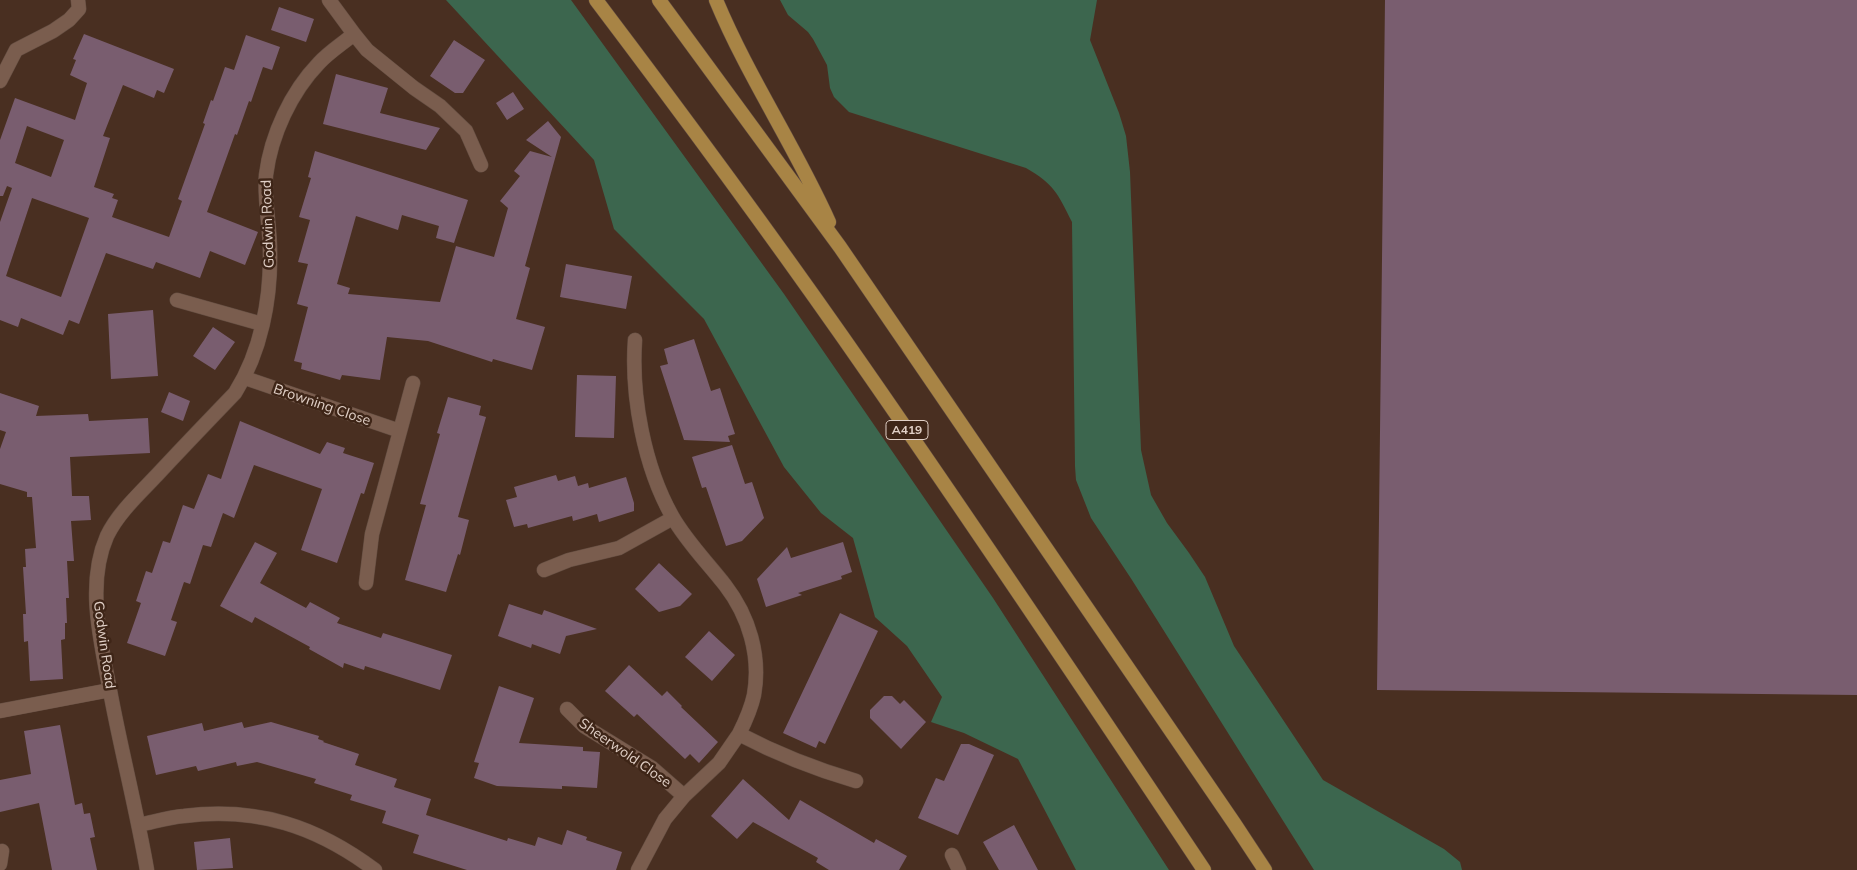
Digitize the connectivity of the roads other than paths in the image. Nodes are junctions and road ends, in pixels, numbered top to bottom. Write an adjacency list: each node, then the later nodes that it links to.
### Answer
1 (78, 0): 7 (street)
2 (329, 0): 6 (street)
3 (596, 0): 31 (highway, A419)
4 (659, 0): 9 (highway)
5 (716, 0): 9 (highway)
6 (354, 34): 8 (street); 11 (street, Godwin Road)
7 (0, 81)
8 (481, 165)
9 (840, 247): 32 (highway)
10 (177, 300): 11 (street)
11 (262, 324): 13 (street, Godwin Road)
12 (635, 340): 16 (street, Sheerwold Close)
13 (245, 378): 15 (street, Browning Close); 19 (street, Godwin Road)
14 (414, 383): 15 (street)
15 (400, 431): 18 (street)
16 (673, 518): 17 (street); 22 (street, Sheerwold Close)
17 (544, 570)
18 (366, 583)
19 (110, 690): 21 (street); 25 (street, Godwin Road)
20 (567, 708): 24 (street, Sheerwold Close)
21 (0, 711)
22 (739, 734): 23 (street); 24 (street, Sheerwold Close)
23 (856, 781)
24 (684, 796): 29 (street, Sheerwold Close)
25 (139, 825): 27 (street, Godwin Road); 28 (street)
26 (952, 855): 30 (street)
27 (147, 870)
28 (375, 870)
29 (638, 870)
30 (959, 870)
31 (1204, 870)
32 (1265, 870)

